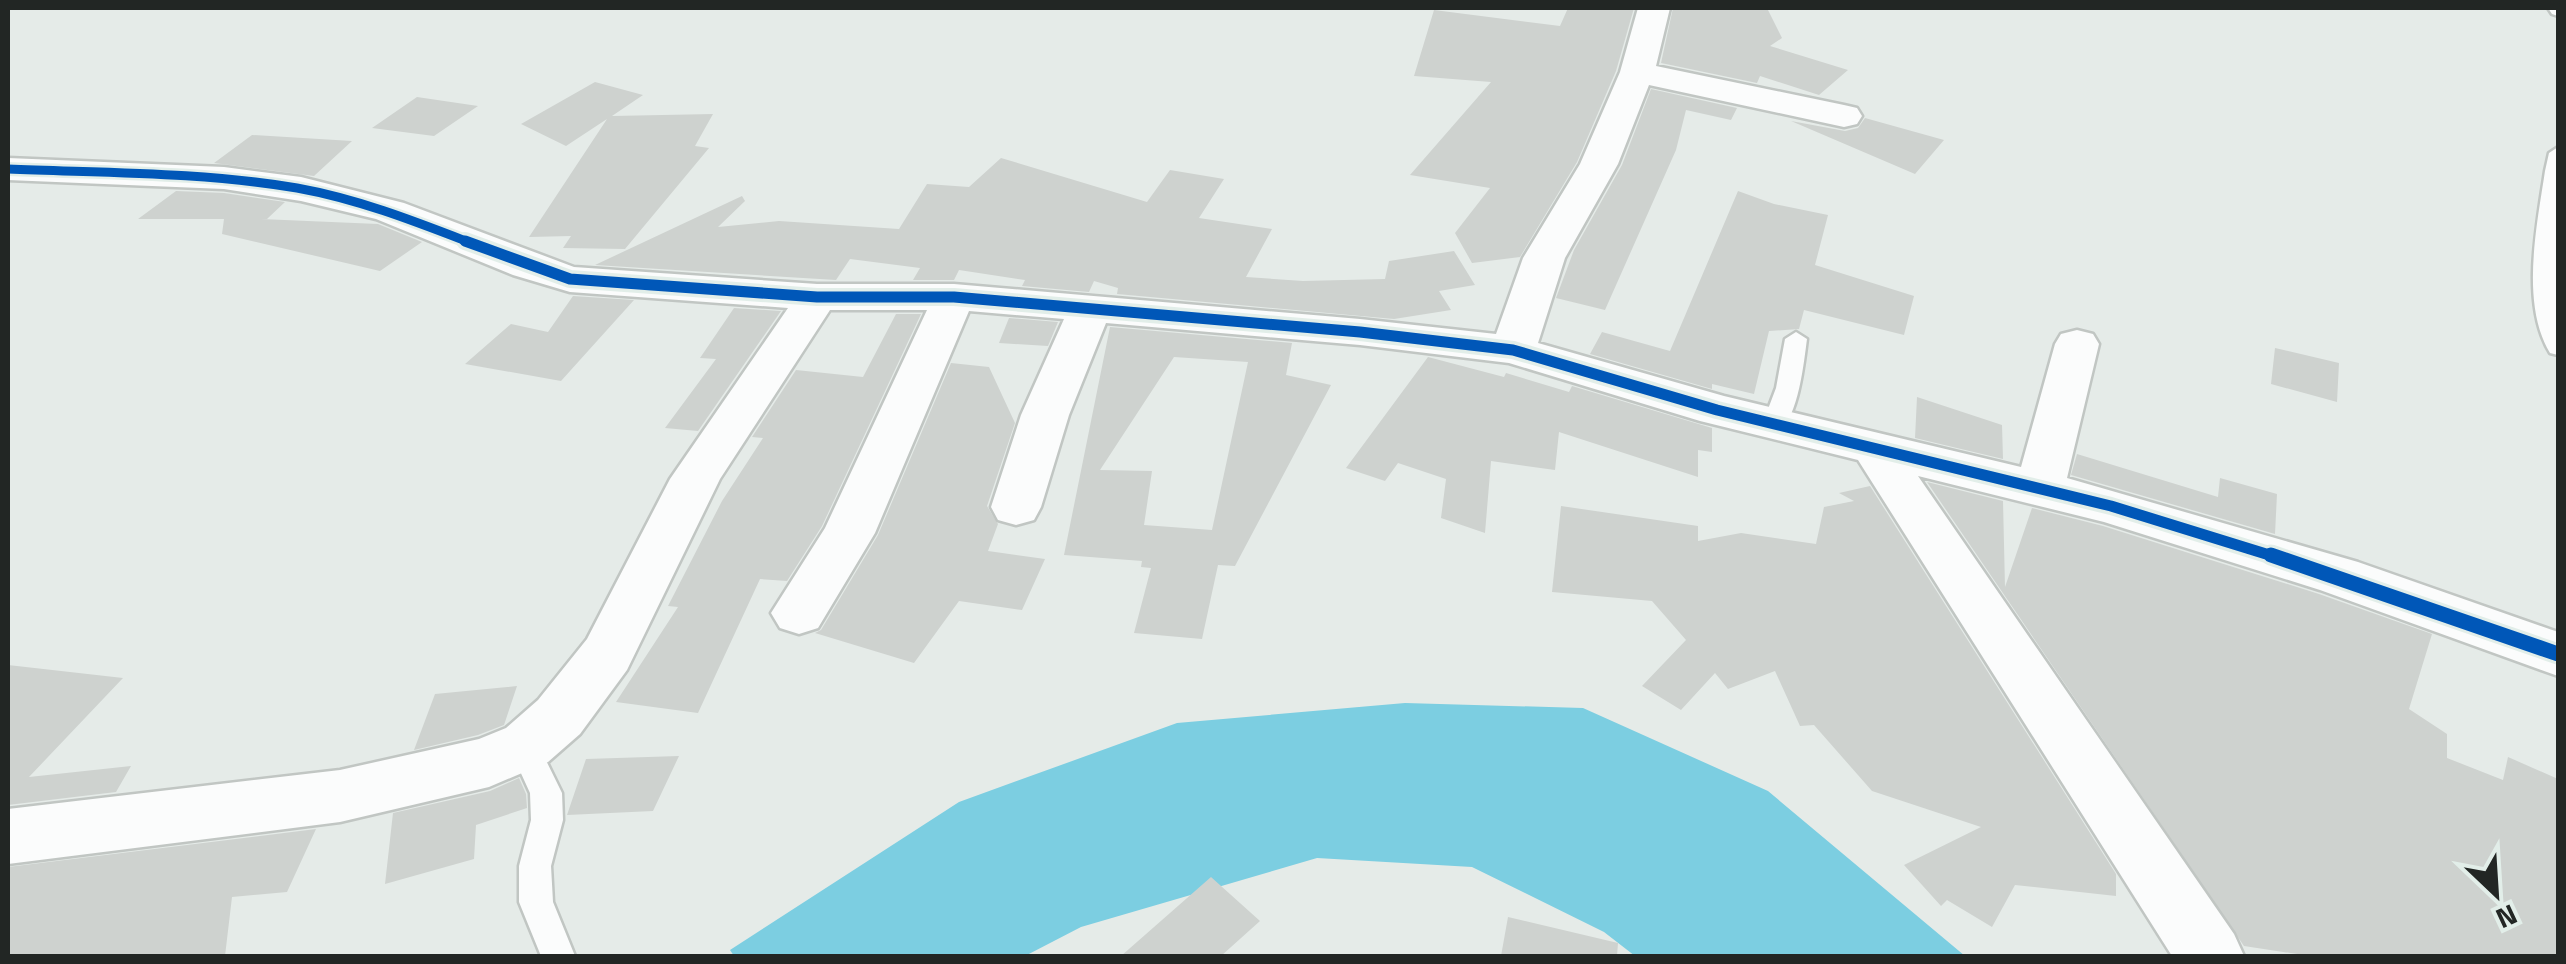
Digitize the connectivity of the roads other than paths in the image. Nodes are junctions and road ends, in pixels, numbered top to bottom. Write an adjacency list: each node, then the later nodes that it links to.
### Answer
1 (1654, 8): 2 (street)
2 (1637, 72): 3 (street); 12 (street)
3 (1844, 116)
4 (2558, 153): 11 (lane)
5 (8, 169): 6 (street)
6 (817, 297): 7 (street); 19 (street)
7 (954, 298): 8 (street); 17 (street)
8 (1090, 309): 12 (street); 16 (street)
9 (1796, 340): 13 (lane)
10 (2076, 344): 15 (street)
11 (2558, 348)
12 (1513, 350): 13 (street)
13 (1774, 425): 14 (street)
14 (1875, 449): 15 (street); 22 (street)
15 (2040, 487): 18 (street)
16 (1016, 507)
17 (799, 613)
18 (2558, 654)
19 (524, 747): 20 (street); 21 (lane)
20 (8, 837)
21 (558, 956)
22 (2210, 956)

